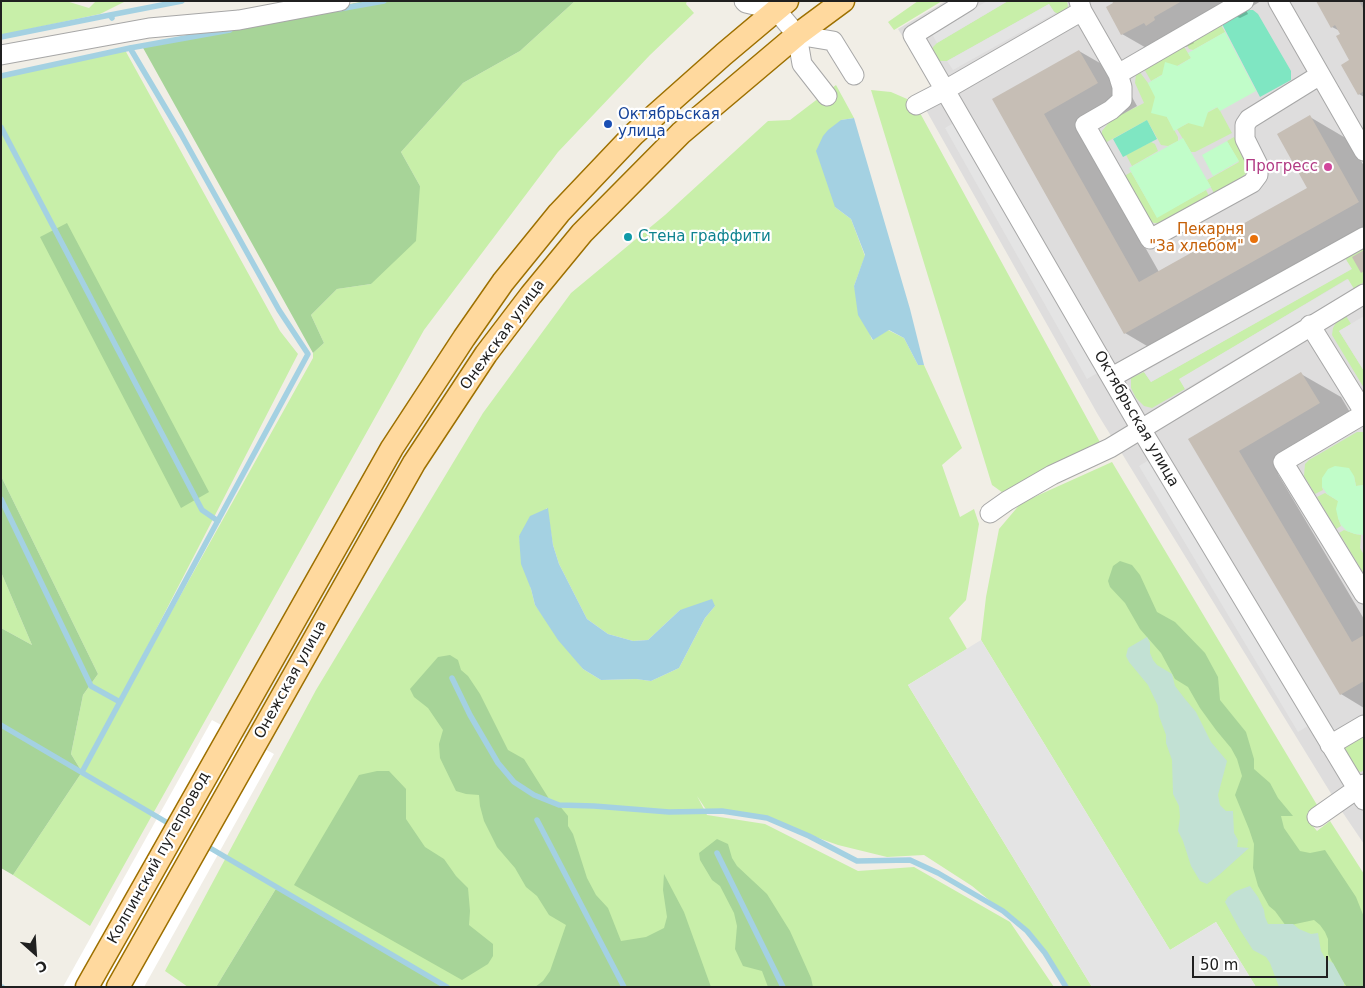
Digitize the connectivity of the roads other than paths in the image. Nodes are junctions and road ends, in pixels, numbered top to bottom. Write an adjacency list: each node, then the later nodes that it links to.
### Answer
1 (340, 1): 10 (street)
2 (744, 1): 7 (street)
3 (843, 1): 9 (main road, Онежская улица)
4 (968, 1): 14 (street, Октябрьская улица)
5 (1244, 1): 11 (street)
6 (1278, 1): 13 (street)
7 (779, 4): 9 (street); 28 (main road, Онежская улица)
8 (1080, 6): 11 (street); 14 (street)
9 (797, 35): 12 (street); 15 (street); 29 (main road, Онежская улица)
10 (1, 55)
11 (1118, 74): 13 (street)
12 (854, 75)
13 (1320, 75): 17 (street)
14 (945, 90): 16 (street); 22 (street, Октябрьская улица)
15 (827, 96)
16 (916, 104)
17 (1357, 122): 18 (street)
18 (1364, 151)
19 (1364, 237): 22 (street)
20 (1364, 294): 21 (street)
21 (1310, 325): 23 (street); 24 (street)
22 (1112, 377): 24 (street, Октябрьская улица)
23 (1364, 413): 26 (street)
24 (1141, 429): 25 (street); 30 (street, Октябрьская улица)
25 (990, 514)
26 (1364, 594)
27 (1364, 725): 30 (street)
28 (231, 730): 33 (main road, Колпинский путепровод)
29 (255, 744): 34 (main road, Колпинский путепровод)
30 (1330, 745): 31 (street, Октябрьская улица)
31 (1361, 791): 32 (street)
32 (1317, 817)
33 (87, 987)
34 (118, 987)

